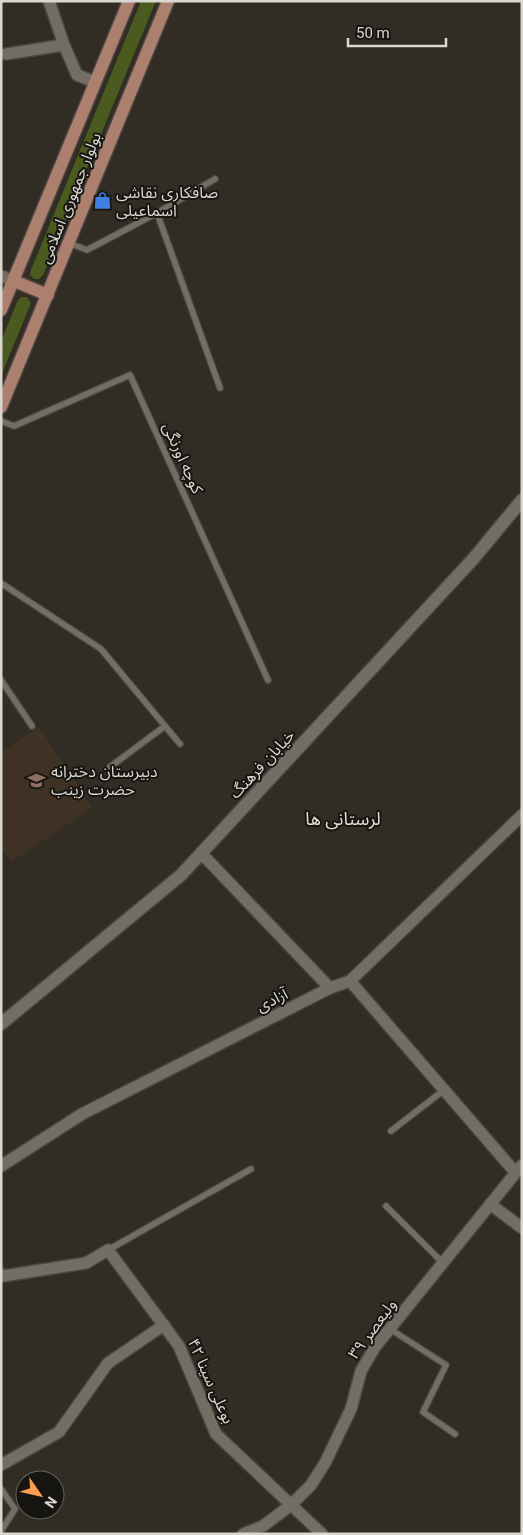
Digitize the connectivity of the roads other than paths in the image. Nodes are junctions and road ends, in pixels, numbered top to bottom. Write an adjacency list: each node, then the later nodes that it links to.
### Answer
1 (50, 1): 4 (street)
2 (128, 1): 6 (main road, بولوار جمهوری اسلامی)
3 (168, 1): 9 (main road, بولوار جمهوری اسلامی)
4 (64, 45): 5 (street); 6 (street)
5 (6, 54)
6 (95, 82): 11 (main road, بولوار جمهوری اسلامی)
7 (215, 179): 8 (lane)
8 (157, 213): 9 (lane); 14 (lane)
9 (69, 243): 12 (main road, بولوار جمهوری اسلامی)
10 (1, 276): 11 (street)
11 (14, 281): 12 (main road); 13 (main road, بولوار جمهوری اسلامی)
12 (48, 295): 15 (main road, بولوار جمهوری اسلامی)
13 (1, 310)
14 (220, 388)
15 (1, 407)
16 (1, 421): 20 (lane, کوچه اورنگی)
17 (522, 500): 26 (street, خیابان فرهنگ)
18 (1, 583): 22 (lane)
19 (1, 680): 21 (lane)
20 (268, 680)
21 (32, 726)
22 (165, 726): 23 (lane); 24 (lane)
23 (180, 744)
24 (110, 767)
25 (522, 815): 27 (street, آزادی)
26 (201, 854): 28 (street); 29 (street, خیابان فرهنگ)
27 (350, 981): 28 (street, آزادی); 30 (street)
28 (330, 988): 32 (street, آزادی)
29 (1, 1024)
30 (444, 1090): 31 (lane); 34 (street)
31 (391, 1132)
32 (1, 1166)
33 (251, 1169): 38 (lane)
34 (518, 1169): 35 (street, ولیعصر ۳۹)
35 (490, 1204): 37 (street); 39 (street, ولیعصر ۳۹)
36 (386, 1206): 39 (lane)
37 (522, 1228)
38 (108, 1250): 40 (street); 41 (street, بوعلی سینا ۴۲)
39 (443, 1263): 42 (street, ولیعصر ۳۹)
40 (1, 1274)
41 (164, 1325): 44 (street); 46 (street, بوعلی سینا ۴۲)
42 (390, 1329): 43 (lane); 46 (street, ولیعصر ۳۹)
43 (455, 1434)
44 (1, 1465)
45 (1, 1489): 47 (lane)
46 (291, 1505): 48 (street, ولیعصر ۳۹); 49 (street, بوعلی سینا ۴۲)
47 (1, 1531)
48 (243, 1534)
49 (322, 1534)

